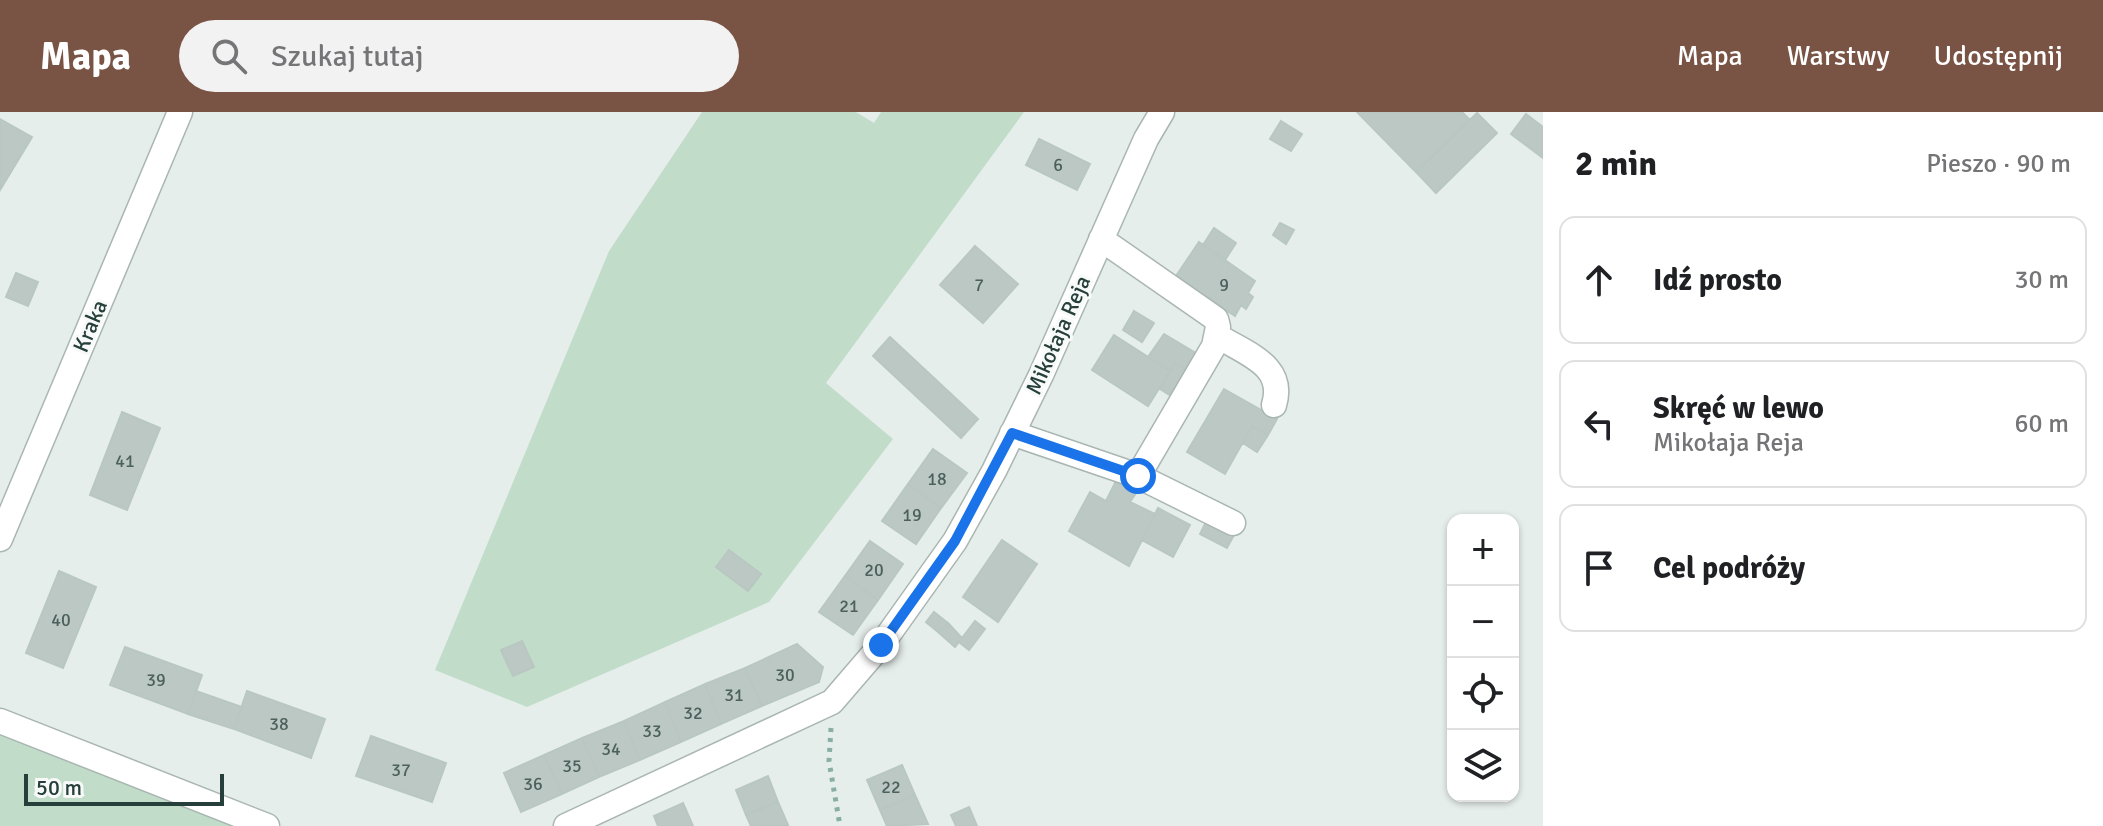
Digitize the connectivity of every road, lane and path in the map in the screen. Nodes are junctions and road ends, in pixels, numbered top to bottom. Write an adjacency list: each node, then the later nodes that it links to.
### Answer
1 (180, 112): 9 (street, Kraka)
2 (1162, 112): 3 (street, Mikołaja Reja)
3 (1101, 239): 4 (street); 6 (street, Mikołaja Reja)
4 (1218, 336): 5 (street); 7 (street)
5 (1274, 405)
6 (1012, 433): 7 (street); 10 (street, Mikołaja Reja)
7 (1138, 476): 8 (street)
8 (1233, 523)
9 (0, 539)
10 (832, 702): 13 (street, Mikołaja Reja); 14 (path)
11 (0, 721): 12 (street)
12 (267, 826)
13 (566, 826)
14 (840, 826)

